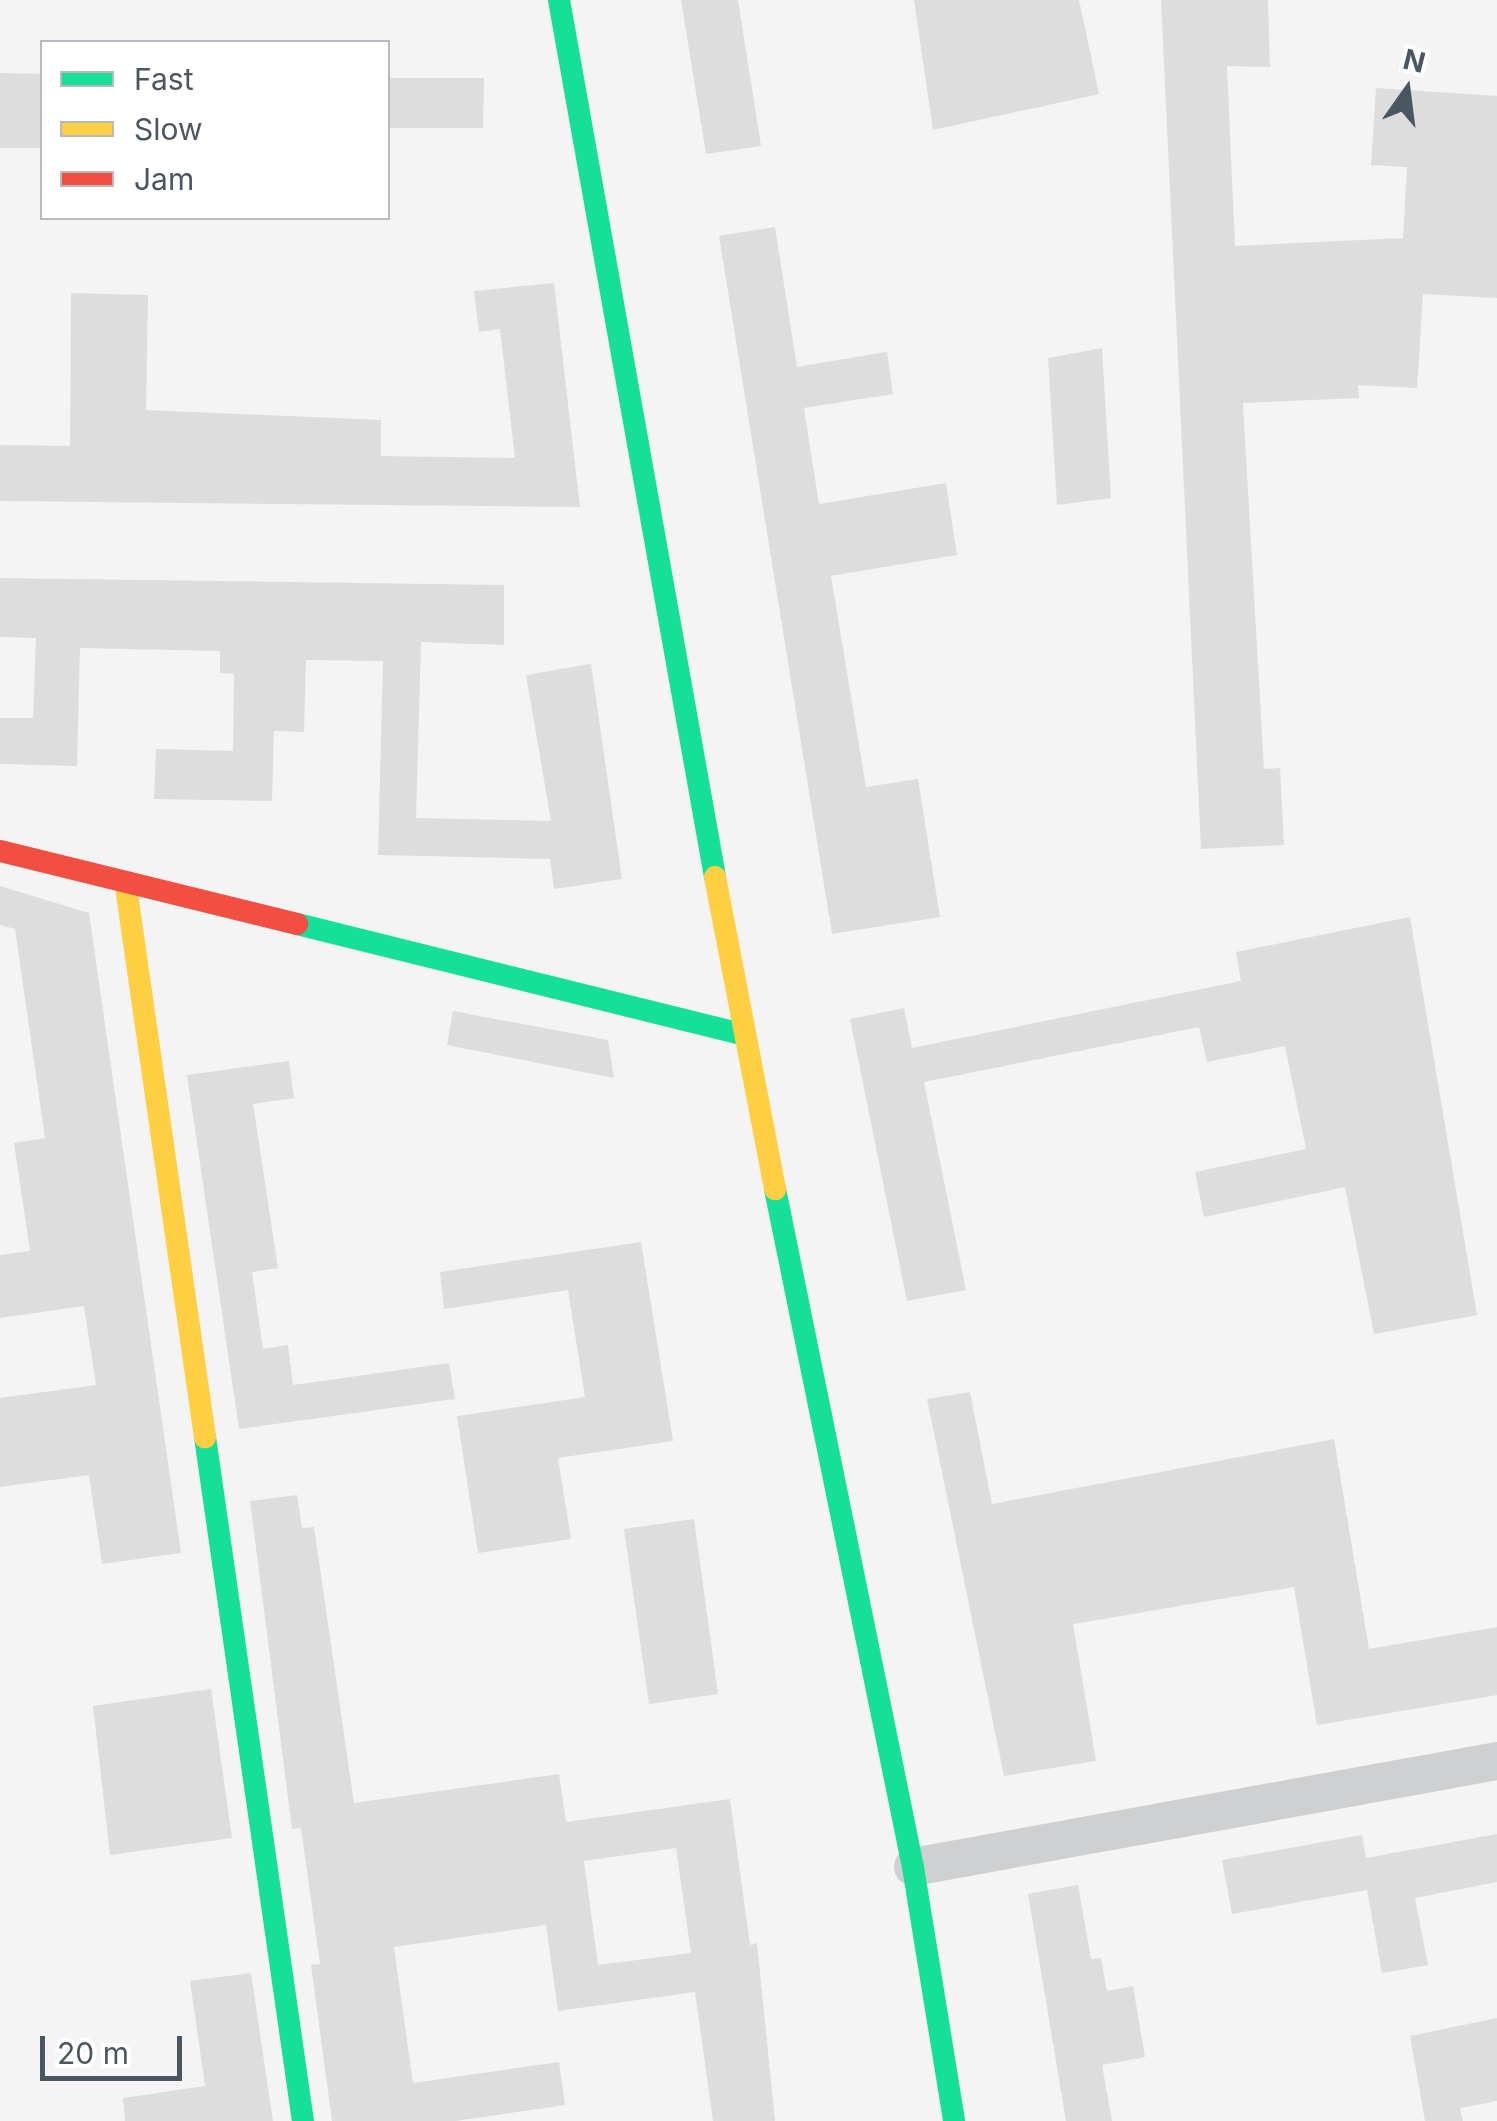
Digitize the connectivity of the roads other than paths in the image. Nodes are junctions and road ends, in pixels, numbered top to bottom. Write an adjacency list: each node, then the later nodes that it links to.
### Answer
1 (558, 0): 4 (street)
2 (0, 851): 3 (street)
3 (126, 887): 4 (street); 7 (street)
4 (743, 1034): 6 (street)
5 (1497, 1761): 6 (street)
6 (913, 1867): 8 (street)
7 (303, 2121)
8 (954, 2121)

